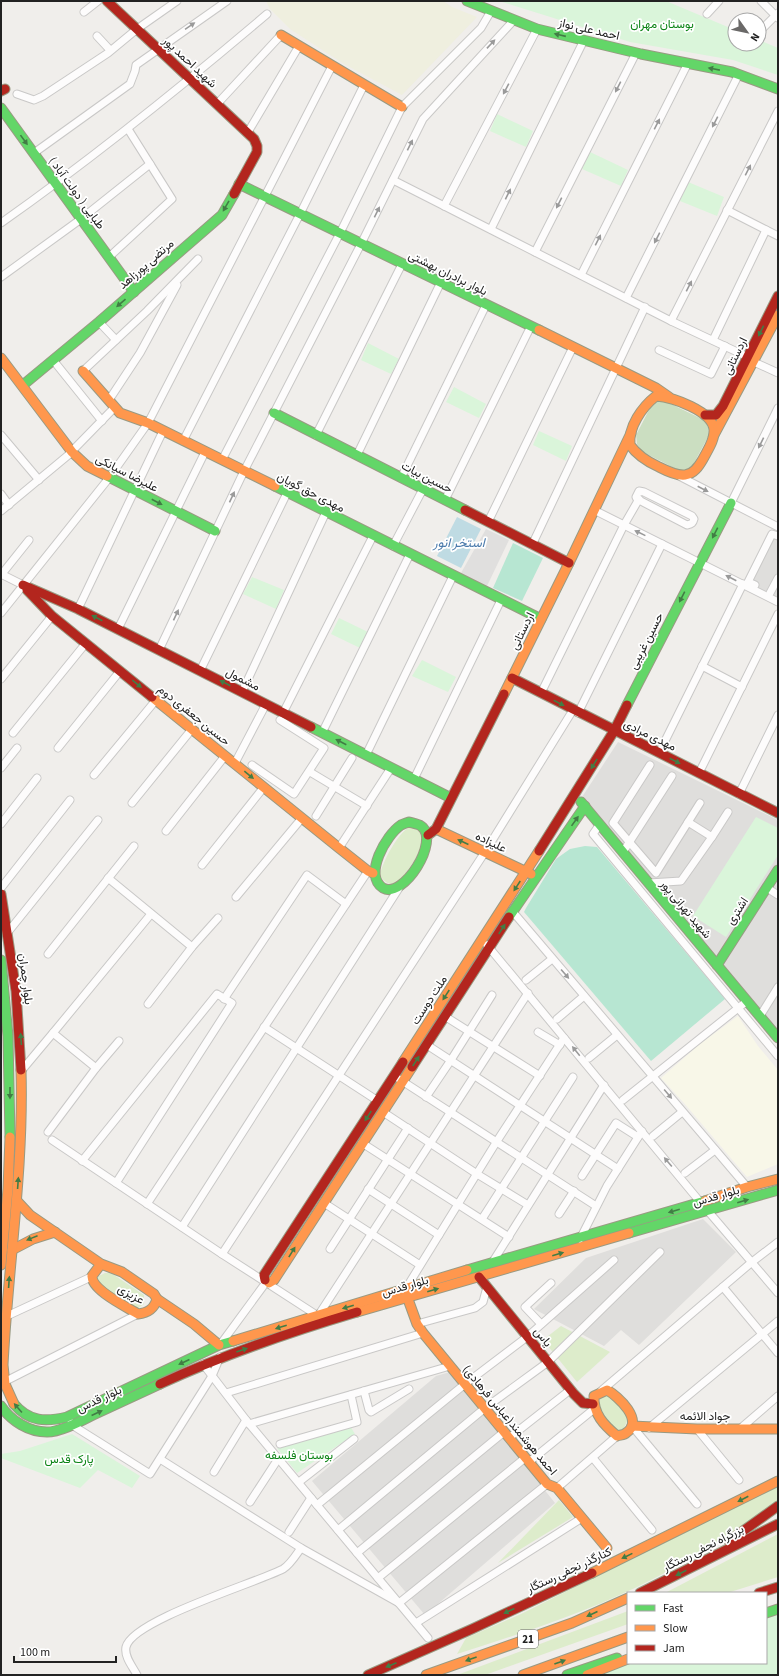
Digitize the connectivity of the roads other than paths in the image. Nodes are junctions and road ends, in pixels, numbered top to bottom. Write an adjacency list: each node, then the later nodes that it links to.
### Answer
1 (98, 1): 9 (street)
2 (107, 1): 15 (main road, شهید احمد پور)
3 (177, 1): 15 (street)
4 (227, 1): 21 (street, one-way to 4)
5 (466, 1): 8 (main road, احمد علی نواز)
6 (719, 1): 11 (street)
7 (761, 1): 12 (street)
8 (491, 11): 13 (main road, احمد علی نواز); 32 (street)
9 (84, 12)
10 (268, 14): 27 (street)
11 (707, 14)
12 (777, 16): 14 (street)
13 (514, 20): 16 (main road, احمد علی نواز); 40 (street, one-way to 13)
14 (767, 25)
15 (137, 29): 21 (main road, شهید احمد پور); 22 (street)
16 (537, 29): 19 (main road, احمد علی نواز, one-way to 16); 44 (street, one-way to 44)
17 (281, 35): 20 (main road); 31 (street)
18 (97, 36): 22 (street)
19 (584, 40): 23 (main road, احمد علی نواز); 49 (street, one-way to 19)
20 (299, 46): 25 (main road); 36 (street)
21 (158, 48): 27 (main road, شهید احمد پور); 38 (street)
22 (110, 50): 30 (street)
23 (636, 53): 24 (main road, احمد علی نواز); 54 (street, one-way to 54)
24 (688, 63): 26 (main road, احمد علی نواز, one-way to 24); 58 (street, one-way to 24)
25 (332, 66): 28 (main road); 43 (street)
26 (739, 74): 29 (main road, احمد علی نواز); 64 (street, one-way to 64)
27 (191, 78): 31 (main road, شهید احمد پور); 35 (street)
28 (364, 85): 32 (main road); 46 (street)
29 (778, 89)
30 (17, 94)
31 (218, 103): 36 (main road, شهید احمد پور)
32 (402, 107): 51 (street)
33 (1, 108): 38 (main road, طبایی ( دولت آباد ), one-way to 38)
34 (778, 111): 45 (street, one-way to 34)
35 (128, 129): 39 (street); 41 (street)
36 (248, 132): 37 (main road, شهید احمد پور)
37 (256, 141): 42 (main road, مرتضی پورزاهد)
38 (34, 153): 41 (main road, طبایی ( دولت آباد ))
39 (150, 164): 47 (street); 55 (street)
40 (392, 180): 44 (street); 53 (street, one-way to 40)
41 (56, 184): 47 (main road, طبایی ( دولت آباد )); 48 (street)
42 (239, 184): 43 (main road, بلوار برادران بهشتی); 62 (main road, مرتضی پورزاهد, one-way to 62)
43 (264, 197): 46 (main road, بلوار برادران بهشتی); 91 (street)
44 (444, 206): 49 (street)
45 (728, 210): 50 (street); 68 (street, one-way to 45)
46 (300, 214): 51 (main road, بلوار برادران بهشتی); 97 (street)
47 (81, 219): 55 (main road, طبایی ( دولت آباد )); 59 (street)
48 (1, 224)
49 (491, 229): 54 (street)
50 (766, 230): 52 (street); 72 (street)
51 (340, 233): 53 (main road, بلوار برادران بهشتی); 102 (street)
52 (778, 236)
53 (361, 244): 57 (main road, بلوار برادران بهشتی); 88 (street)
54 (535, 252): 58 (street)
55 (109, 257): 62 (main road, طبایی ( دولت آباد ))
56 (198, 259): 60 (street)
57 (402, 264): 61 (main road, بلوار برادران بهشتی); 95 (street)
58 (581, 275): 64 (street)
59 (1, 277)
60 (181, 277): 71 (street); 86 (street)
61 (440, 282): 65 (main road, بلوار برادران بهشتی); 100 (street)
62 (134, 292): 69 (main road, مرتضی پورزاهد, one-way to 69)
63 (778, 296): 77 (main road, اردستانی, one-way to 77)
64 (626, 298): 66 (street)
65 (486, 305): 70 (main road, بلوار برادران بهشتی); 107 (street)
66 (645, 307): 68 (street); 79 (street)
67 (778, 315): 77 (main road, اردستانی)
68 (671, 321): 72 (street)
69 (99, 322): 71 (street); 78 (main road, مرتضی پورزاهد)
70 (531, 326): 74 (main road, بلوار برادران بهشتی); 114 (street)
71 (116, 340): 80 (street)
72 (713, 340): 73 (street)
73 (725, 346): 75 (street); 77 (street)
74 (573, 347): 79 (main road, بلوار برادران بهشتی); 121 (street)
75 (659, 350)
76 (1, 358): 83 (main road, علیرضا سیانکی)
77 (751, 359): 81 (street); 89 (main road, اردستانی); 96 (main road, اردستانی)
78 (53, 360): 83 (main road, مرتضی پورزاهد); 90 (street)
79 (616, 368): 82 (main road, بلوار برادران بهشتی); 129 (street)
80 (83, 371): 86 (main road, مهدی حق گویان)
81 (778, 373)
82 (647, 383): 84 (main road, بلوار برادران بهشتی); 85 (main road)
83 (22, 385): 98 (main road, علیرضا سیانکی)
84 (669, 397): 85 (main road); 89 (main road)
85 (652, 398): 93 (main road)
86 (112, 404): 90 (street); 91 (main road, مهدی حق گویان)
87 (778, 408): 115 (street, one-way to 115)
88 (274, 413): 95 (main road, حسین بیات); 103 (street)
89 (704, 415): 96 (main road)
90 (102, 421): 98 (street)
91 (148, 423): 92 (main road, مهدی حق گویان); 106 (street)
92 (163, 431): 97 (main road, مهدی حق گویان); 110 (street)
93 (631, 433): 101 (main road); 104 (main road, اردستانی)
94 (1, 435): 108 (street)
95 (316, 435): 100 (main road, حسین بیات)
96 (713, 437): 105 (main road)
97 (183, 440): 99 (main road, مهدی حق گویان)
98 (73, 450): 106 (main road, علیرضا سیانکی); 108 (street)
99 (205, 452): 102 (main road, مهدی حق گویان); 119 (street)
100 (357, 455): 107 (main road, حسین بیات)
101 (639, 456): 104 (main road); 105 (main road)
102 (222, 460): 103 (main road, مهدی حق گویان)
103 (244, 471): 111 (main road, مهدی حق گویان); 124 (street, one-way to 103)
104 (612, 473): 117 (main road, اردستانی)
105 (675, 475): 115 (street, one-way to 115)
106 (109, 478): 110 (main road, علیرضا سیانکی); 138 (street)
107 (401, 478): 109 (main road, حسین بیات)
108 (39, 480): 116 (street)
109 (422, 489): 114 (main road, حسین بیات); 130 (street)
110 (136, 491): 119 (main road, علیرضا سیانکی, one-way to 119); 143 (street)
111 (287, 493): 120 (main road, مهدی حق گویان); 152 (street)
112 (1, 494): 116 (street)
113 (639, 499): 113 (street); 122 (street)
114 (445, 500): 121 (main road, حسین بیات)
115 (731, 503): 123 (street); 132 (main road, حسین غریبی, one-way to 132)
116 (9, 505): 118 (street)
117 (594, 510): 122 (street); 133 (main road, اردستانی)
118 (1, 511)
119 (175, 511): 124 (main road, علیرضا سیانکی); 148 (street)
120 (326, 512): 125 (main road, مهدی حق گویان); 157 (street)
121 (488, 522): 129 (main road, حسین بیات)
122 (624, 525): 128 (street, one-way to 122); 158 (street)
123 (778, 527)
124 (216, 531): 150 (street, one-way to 124)
125 (373, 536): 130 (main road, مهدی حق گویان); 163 (street)
126 (778, 536): 139 (street)
127 (29, 540): 134 (street)
128 (662, 544): 132 (street); 161 (street)
129 (532, 545): 133 (main road, حسین بیات)
130 (393, 546): 131 (main road, مهدی حق گویان)
131 (410, 554): 135 (main road, مهدی حق گویان); 167 (street)
132 (700, 562): 137 (street, one-way to 132); 165 (main road, حسین غریبی, one-way to 165)
133 (569, 563): 147 (main road, اردستانی)
134 (1, 574): 138 (street, حسین جعفری دوم)
135 (453, 576): 141 (main road, مهدی حق گویان); 171 (street)
136 (778, 578): 139 (street)
137 (743, 584): 142 (street); 151 (street)
138 (23, 585): 143 (main road, مشمول); 144 (street); 146 (main road, حسین جعفری دوم)
139 (770, 593): 140 (street)
140 (778, 597)
141 (501, 600): 147 (main road, مهدی حق گویان); 184 (street)
142 (778, 602)
143 (78, 609): 148 (main road, مشمول, one-way to 143)
144 (1, 613)
145 (778, 614): 156 (street)
146 (52, 616): 149 (main road, حسین جعفری دوم); 155 (street)
147 (540, 619): 154 (main road, اردستانی)
148 (118, 629): 150 (main road, مشمول)
149 (86, 643): 153 (main road, حسین جعفری دوم); 166 (street)
150 (159, 650): 152 (main road, مشمول)
151 (702, 666): 156 (street); 170 (street)
152 (200, 670): 157 (main road, مشمول, one-way to 152)
153 (120, 671): 159 (main road, حسین جعفری دوم, one-way to 159); 169 (street)
154 (512, 678): 158 (main road, مهدی مرادی); 189 (main road, اردستانی)
155 (1, 679)
156 (742, 687): 180 (street)
157 (242, 692): 160 (main road, مشمول)
158 (541, 693): 161 (main road, مهدی مرادی, one-way to 161)
159 (156, 700): 164 (main road, حسین جعفری دوم); 181 (street)
160 (266, 704): 163 (main road, مشمول); 174 (street)
161 (576, 712): 165 (main road, مهدی مرادی); 210 (street)
162 (778, 715): 187 (street)
163 (282, 717): 167 (main road, مشمول); 179 (street)
164 (192, 729): 172 (main road, حسین جعفری دوم); 191 (street)
165 (614, 731): 170 (main road, مهدی مرادی); 188 (main road, ملت دوست, one-way to 188)
166 (13, 733)
167 (322, 733): 171 (main road, مشمول, one-way to 167)
168 (17, 748): 177 (street)
169 (58, 748)
170 (659, 753): 180 (main road, مهدی مرادی, one-way to 180)
171 (366, 755): 178 (main road, مشمول)
172 (226, 756): 174 (main road, حسین جعفری دوم); 204 (street)
173 (352, 758): 186 (street)
174 (235, 763): 185 (main road, حسین جعفری دوم, one-way to 185)
175 (252, 765): 179 (street)
176 (650, 766): 207 (street)
177 (1, 768)
178 (391, 768): 184 (main road, مشمول); 193 (street)
179 (310, 772): 186 (street)
180 (699, 773): 187 (main road, مهدی مرادی)
181 (94, 775)
182 (672, 776): 207 (street)
183 (37, 778): 201 (street)
184 (414, 779): 189 (main road, مشمول)
185 (264, 787): 198 (main road, حسین جعفری دوم); 212 (street)
186 (335, 787): 193 (street); 197 (street)
187 (739, 794): 196 (main road, مهدی مرادی)
188 (575, 795): 194 (main road, شهید تهرانی پور); 215 (main road, ملت دوست)
189 (451, 798): 203 (main road, اردستانی)
190 (70, 800): 219 (street)
191 (132, 803)
192 (700, 803): 200 (street)
193 (367, 806): 209 (street)
194 (585, 806): 202 (main road, شهید تهرانی پور); 216 (main road, ملت دوست, one-way to 194)
195 (728, 812): 206 (street)
196 (778, 813)
197 (316, 816)
198 (302, 818): 209 (main road, حسین جعفری دوم); 224 (street)
199 (98, 820): 229 (street)
200 (688, 822): 206 (street); 207 (street)
201 (1, 824)
202 (600, 824): 211 (main road, شهید تهرانی پور); 245 (street)
203 (436, 829): 205 (main road, اردستانی); 210 (main road, علیزاده, one-way to 203)
204 (166, 831)
205 (428, 835): 214 (main road); 220 (main road)
206 (712, 837): 218 (street)
207 (629, 841): 211 (street)
208 (134, 846): 217 (street)
209 (339, 848): 214 (main road, حسین جعفری دوم)
210 (485, 852): 215 (main road, علیزاده); 266 (street)
211 (623, 852): 218 (main road, شهید تهرانی پور)
212 (202, 864)
213 (778, 870): 221 (main road, اشتری)
214 (371, 872): 220 (main road, حسین جعفری دوم); 225 (street)
215 (526, 872): 216 (main road, علیزاده); 230 (main road, ملت دوست, one-way to 230)
216 (536, 877): 226 (main road, ملت دوست)
217 (108, 878): 227 (street); 233 (street)
218 (649, 883): 236 (main road, شهید تهرانی پور)
219 (1, 888)
220 (399, 888): 260 (street)
221 (767, 888): 223 (street); 236 (main road, اشتری)
222 (1, 894): 229 (main road, بلوار چمران)
223 (778, 895)
224 (236, 897)
225 (346, 904): 242 (street); 249 (street)
226 (513, 912): 232 (main road, ملت دوست, one-way to 226); 234 (street)
227 (151, 914): 231 (street); 252 (street)
228 (218, 918): 231 (street)
229 (8, 932): 265 (main road, بلوار چمران, one-way to 229)
230 (482, 940): 232 (street); 267 (main road, ملت دوست, one-way to 267)
231 (192, 947): 244 (street)
232 (490, 948): 239 (street); 246 (main road, ملت دوست)
233 (48, 954)
234 (552, 959): 237 (street); 241 (street, one-way to 241)
235 (1, 960): 332 (main road, بلوار چمران, one-way to 332)
236 (717, 964): 243 (main road, شهید تهرانی پور)
237 (526, 980)
238 (778, 987): 247 (street)
239 (528, 994): 254 (street); 259 (street)
240 (492, 995): 250 (street)
241 (584, 996): 248 (street); 253 (street)
242 (224, 998): 295 (street); 303 (street)
243 (747, 1001): 245 (street); 247 (main road, شهید تهرانی پور)
244 (148, 1004)
245 (738, 1008): 261 (street); 271 (street)
246 (446, 1016): 250 (street); 257 (main road, ملت دوست)
247 (760, 1016): 255 (main road, شهید تهرانی پور)
248 (557, 1020)
249 (264, 1027): 260 (street); 313 (street)
250 (469, 1031): 259 (street); 263 (street)
251 (538, 1032): 258 (street)
252 (53, 1033): 264 (street); 265 (street)
253 (618, 1036): 262 (street); 271 (street)
254 (564, 1038): 258 (street); 273 (street, one-way to 254)
255 (778, 1038)
256 (119, 1041): 264 (street)
257 (427, 1045): 263 (street); 272 (main road, ملت دوست, one-way to 257)
258 (560, 1045): 269 (street)
259 (493, 1046): 268 (street); 269 (street)
260 (297, 1049): 266 (street); 322 (street)
261 (778, 1056)
262 (589, 1058)
263 (451, 1060): 268 (street); 274 (street)
264 (96, 1068): 283 (street)
265 (22, 1070): 309 (main road, بلوار چمران, one-way to 265)
266 (339, 1074): 276 (street); 334 (street)
267 (394, 1075): 272 (street); 276 (main road, ملت دوست)
268 (474, 1075): 277 (street); 279 (street)
269 (540, 1076): 277 (street)
270 (573, 1077): 281 (street)
271 (653, 1077): 275 (street); 280 (street, one-way to 280)
272 (403, 1081): 274 (street); 278 (main road, ملت دوست)
273 (604, 1085): 284 (street); 286 (street)
274 (426, 1096): 279 (street)
275 (623, 1100)
276 (378, 1101): 343 (main road, ملت دوست, one-way to 343)
277 (521, 1105): 281 (street); 288 (street)
278 (383, 1112): 282 (street); 289 (main road, ملت دوست)
279 (450, 1112): 288 (street); 290 (street)
280 (682, 1112): 285 (street); 291 (street)
281 (546, 1121): 286 (street); 293 (street)
282 (408, 1128): 290 (street); 294 (street)
283 (48, 1132)
284 (640, 1134): 292 (street); 296 (street); 312 (street, one-way to 284)
285 (653, 1136)
286 (571, 1137): 292 (street); 300 (street)
287 (52, 1140): 295 (street)
288 (497, 1141): 293 (street); 299 (street)
289 (362, 1143): 294 (street); 310 (main road, ملت دوست)
290 (431, 1143): 297 (street); 299 (street)
291 (715, 1150): 298 (street); 304 (street)
292 (596, 1154): 296 (street); 301 (street)
293 (522, 1157): 300 (street); 306 (street)
294 (388, 1159): 297 (street); 305 (street)
295 (82, 1161): 303 (street)
296 (618, 1169): 316 (street)
297 (411, 1173): 311 (street); 314 (street)
298 (685, 1173)
299 (477, 1174): 306 (street); 314 (street)
300 (548, 1174): 308 (street); 315 (street)
301 (582, 1176)
302 (778, 1179): 304 (main road, بلوار قدس)
303 (116, 1183): 313 (street)
304 (747, 1187): 312 (main road, بلوار قدس)
305 (368, 1189): 311 (street); 319 (street)
306 (502, 1189): 315 (street); 320 (street)
307 (778, 1190): 317 (main road, بلوار قدس, one-way to 307)
308 (574, 1191): 316 (street); 318 (street)
309 (17, 1201): 323 (main road, عزیزی); 331 (main road, بلوار چمران)
310 (324, 1202): 319 (street); 343 (main road, ملت دوست, one-way to 310)
311 (391, 1203): 324 (street); 326 (street)
312 (701, 1203): 317 (main road); 325 (main road, بلوار قدس, one-way to 325)
313 (147, 1204): 322 (street)
314 (458, 1204): 320 (street); 326 (street)
315 (528, 1206): 327 (street)
316 (596, 1206): 321 (street)
317 (708, 1211): 336 (street); 342 (main road, بلوار قدس, one-way to 317)
318 (559, 1214)
319 (349, 1218): 324 (street); 330 (street)
320 (482, 1219): 327 (street)
321 (586, 1224): 325 (street); 328 (street)
322 (182, 1227): 334 (street)
323 (55, 1232): 331 (main road, one-way to 331); 339 (main road, عزیزی)
324 (372, 1233): 340 (street); 352 (street)
325 (601, 1233): 328 (main road, بلوار قدس)
326 (439, 1235): 340 (street)
327 (509, 1237): 337 (street)
328 (580, 1239): 337 (main road, بلوار قدس)
329 (778, 1242): 336 (street)
330 (330, 1249)
331 (12, 1250): 351 (main road, بلوار چمران, one-way to 331)
332 (2, 1252): 338 (main road, بلوار چمران)
333 (660, 1252): 362 (street)
334 (222, 1254): 343 (street)
335 (614, 1260): 355 (street)
336 (752, 1262): 346 (street); 347 (street)
337 (492, 1263): 348 (main road, بلوار قدس)
338 (1, 1264)
339 (101, 1264): 341 (main road); 349 (main road, عزیزی)
340 (420, 1265): 348 (street)
341 (91, 1277): 350 (main road, عزیزی); 351 (street)
342 (479, 1277): 345 (main road, یاس); 348 (main road, بلوار قدس, one-way to 342)
343 (267, 1281): 352 (street); 359 (street)
344 (551, 1283): 355 (street)
345 (487, 1287): 354 (street); 358 (main road, یاس)
346 (723, 1287): 357 (street); 371 (street)
347 (778, 1293)
348 (405, 1294): 352 (main road, بلوار قدس, one-way to 352); 354 (main road, احمد هوشمند(عباس فرهادی)); 361 (main road, بلوار قدس, one-way to 348)
349 (157, 1299): 350 (main road, عزیزی); 359 (main road)
350 (138, 1314): 366 (street)
351 (7, 1316): 366 (main road, بلوار چمران)
352 (318, 1316): 359 (main road, بلوار قدس, one-way to 359)
353 (778, 1321): 357 (street)
354 (417, 1324): 356 (main road, احمد هوشمند(عباس فرهادی))
355 (542, 1324): 358 (street)
356 (423, 1333): 364 (main road, احمد هوشمند(عباس فرهادی)); 372 (street)
357 (762, 1334): 360 (street); 383 (street)
358 (527, 1336): 362 (main road, یاس); 367 (street)
359 (219, 1345): 361 (main road); 378 (main road, بلوار قدس, one-way to 378)
360 (778, 1353)
361 (220, 1357): 363 (main road, بلوار قدس); 365 (street)
362 (548, 1362): 369 (main road, یاس); 377 (street)
363 (203, 1364): 365 (street); 381 (main road, بلوار قدس, one-way to 363)
364 (450, 1366): 367 (main road, احمد هوشمند(عباس فرهادی)); 370 (street)
365 (212, 1376): 372 (street); 392 (street)
366 (4, 1382): 379 (main road, بلوار چمران, one-way to 366)
367 (465, 1384): 377 (main road, احمد هوشمند(عباس فرهادی)); 404 (street)
368 (409, 1389): 370 (street)
369 (570, 1390): 376 (main road, یاس); 387 (street)
370 (364, 1391): 373 (street)
371 (601, 1391): 376 (main road); 382 (main road)
372 (226, 1393): 380 (street)
373 (351, 1395): 380 (street); 390 (street)
374 (778, 1396): 384 (street)
375 (1, 1406): 381 (main road, بلوار قدس)
376 (593, 1407): 388 (main road); 394 (street)
377 (485, 1408): 387 (main road, احمد هوشمند(عباس فرهادی)); 408 (street)
378 (67, 1417): 379 (main road, بلوار قدس); 381 (street)
379 (53, 1421)
380 (248, 1422): 393 (street); 395 (street)
381 (72, 1425): 392 (street)
382 (632, 1426): 383 (main road, جواد الائمه); 388 (main road); 403 (street)
383 (649, 1428): 385 (main road, جواد الائمه)
384 (741, 1428): 385 (main road, جواد الائمه); 386 (main road, جواد الائمه)
385 (697, 1429): 396 (street)
386 (778, 1429)
387 (507, 1435): 394 (main road, احمد هوشمند(عباس فرهادی)); 413 (street)
388 (617, 1436): 391 (street)
389 (354, 1439): 398 (street)
390 (280, 1444)
391 (592, 1458): 400 (street); 409 (street)
392 (160, 1459): 411 (street)
393 (278, 1459): 398 (street); 402 (street)
394 (527, 1460): 399 (main road, احمد هوشمند(عباس فرهادی)); 415 (street)
395 (214, 1472)
396 (739, 1480)
397 (778, 1481): 429 (main road, کنارگذر نجفی رستگار, one-way to 429)
398 (298, 1482): 401 (street)
399 (547, 1484): 400 (main road, احمد هوشمند(عباس فرهادی)); 420 (street)
400 (557, 1488): 406 (main road, احمد هوشمند(عباس فرهادی))
401 (311, 1498): 404 (street); 410 (street)
402 (250, 1502)
403 (696, 1504)
404 (317, 1505): 408 (street)
405 (778, 1506): 414 (main road)
406 (582, 1518): 412 (main road, احمد هوشمند(عباس فرهادی)); 423 (street)
407 (778, 1524): 414 (main road, بزرگراه نجفی رستگار)
408 (338, 1530): 413 (street)
409 (652, 1530)
410 (289, 1532)
411 (301, 1548): 420 (street); 428 (street)
412 (607, 1548)
413 (357, 1553): 415 (street)
414 (694, 1566): 417 (main road, بزرگراه نجفی رستگار, one-way to 417)
415 (378, 1578): 420 (street)
416 (778, 1587): 418 (main road)
417 (642, 1592)
418 (762, 1592)
419 (627, 1598): 430 (main road, 21, one-way to 430)
420 (399, 1603): 423 (street)
421 (778, 1609): 422 (main road)
422 (767, 1613)
423 (416, 1623): 425 (street)
424 (627, 1637): 431 (main road, one-way to 424)
425 (428, 1638)
426 (627, 1655): 432 (main road)
427 (627, 1659): 433 (main road)
428 (137, 1675)
429 (368, 1675)
430 (426, 1675)
431 (523, 1675)
432 (567, 1675)
433 (587, 1675)

